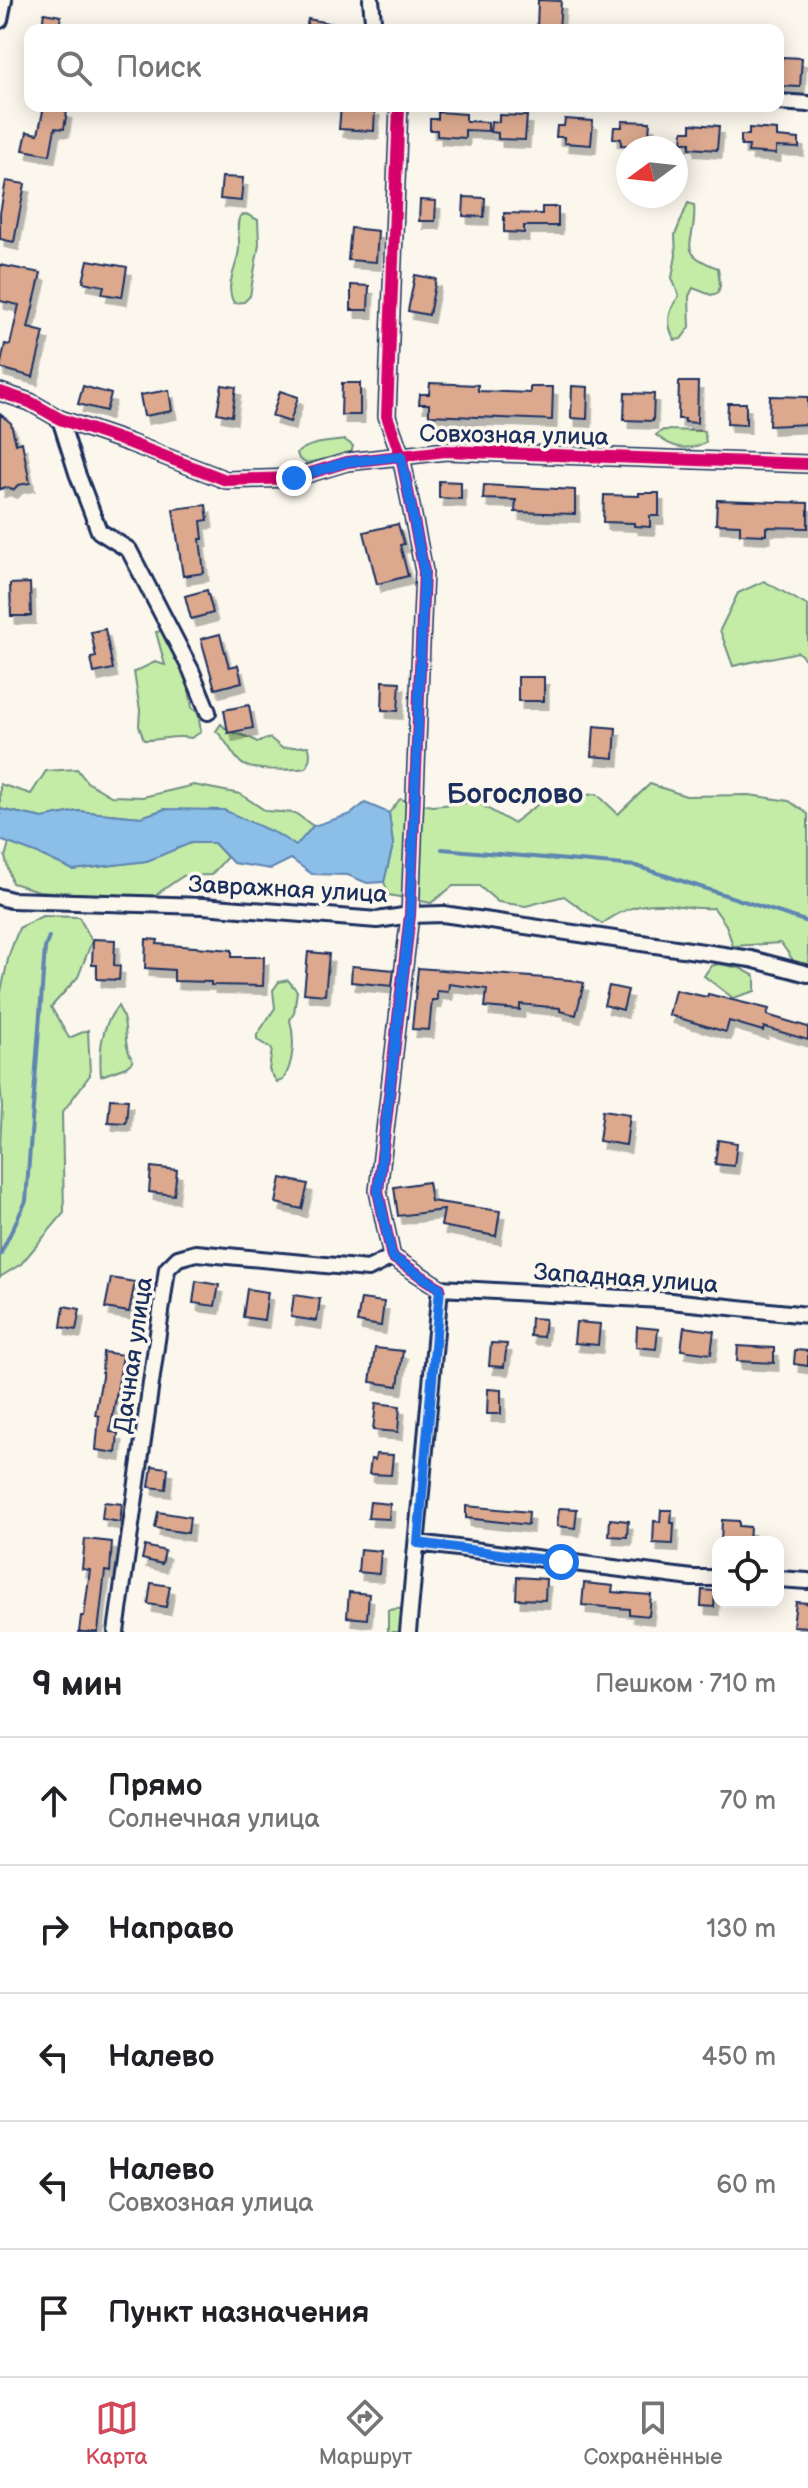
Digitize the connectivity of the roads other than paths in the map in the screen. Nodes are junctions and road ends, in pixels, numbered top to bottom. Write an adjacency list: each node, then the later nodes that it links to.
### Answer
1 (4, 0): 3 (street)
2 (371, 0): 4 (street)
3 (0, 20)
4 (373, 24)
5 (784, 102): 6 (street)
6 (808, 104)
7 (399, 112): 10 (street)
8 (0, 392): 9 (street, Совхозная улица)
9 (60, 419): 10 (street, Совхозная улица); 12 (street)
10 (401, 456): 11 (street, Совхозная улица); 14 (street)
11 (808, 464)
12 (208, 712)
13 (0, 897): 14 (street, Завражная улица)
14 (410, 915): 15 (street, Завражная улица); 16 (street)
15 (808, 974)
16 (392, 1257): 17 (street); 23 (street, Дачная улица)
17 (440, 1288): 18 (street, Западная улица); 19 (street)
18 (808, 1315)
19 (418, 1543): 20 (street); 24 (street)
20 (712, 1578)
21 (784, 1579): 22 (street)
22 (808, 1581)
23 (116, 1632)
24 (408, 1632)

